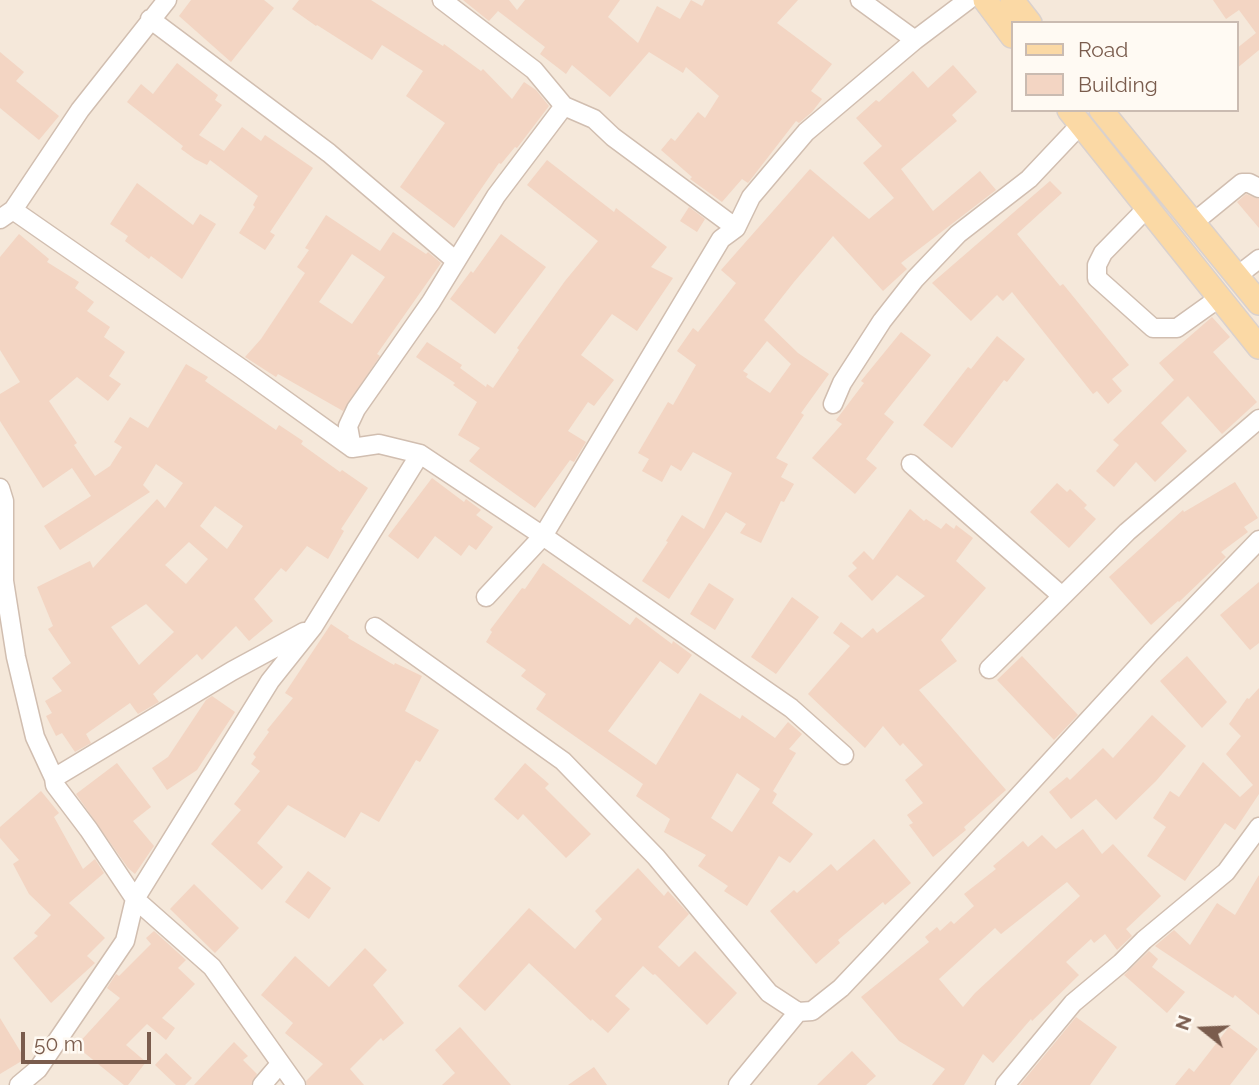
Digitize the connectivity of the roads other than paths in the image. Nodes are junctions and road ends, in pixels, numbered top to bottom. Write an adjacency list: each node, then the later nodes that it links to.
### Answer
1 (167, 0): 7 (street)
2 (442, 0): 11 (street)
3 (860, 0): 10 (street)
4 (968, 0): 10 (street)
5 (985, 0): 9 (main road)
6 (1013, 0): 8 (main road)
7 (150, 19): 16 (street); 20 (street)
8 (1029, 21)
9 (1010, 33)
10 (915, 40): 18 (street)
11 (564, 106): 18 (street); 20 (street)
12 (1103, 112): 17 (main road)
13 (1074, 118): 15 (main road); 25 (street)
14 (1259, 188): 17 (street)
15 (1147, 208): 22 (main road); 22 (street)
16 (6, 215): 27 (street)
17 (1193, 223): 21 (main road)
18 (736, 228): 31 (street)
19 (1259, 259): 21 (street)
20 (456, 261): 27 (street)
21 (1237, 276): 23 (main road)
22 (1219, 298): 24 (main road)
23 (1259, 303)
24 (1259, 348)
25 (833, 404)
26 (1259, 419): 33 (street)
27 (352, 448): 28 (street)
28 (420, 454): 31 (street); 35 (street)
29 (911, 464): 33 (street)
30 (0, 488): 39 (street)
31 (543, 536): 34 (street); 38 (street)
32 (1259, 540): 42 (street)
33 (1062, 596): 37 (street)
34 (486, 597)
35 (313, 627): 39 (street); 41 (street)
36 (375, 627): 42 (street)
37 (989, 669)
38 (844, 755)
39 (54, 778): 41 (street)
40 (1259, 827): 48 (street)
41 (135, 899): 43 (street); 44 (street)
42 (798, 1012): 47 (street)
43 (280, 1064): 45 (street); 46 (street)
44 (19, 1085)
45 (262, 1085)
46 (296, 1085)
47 (738, 1085)
48 (1005, 1085)

